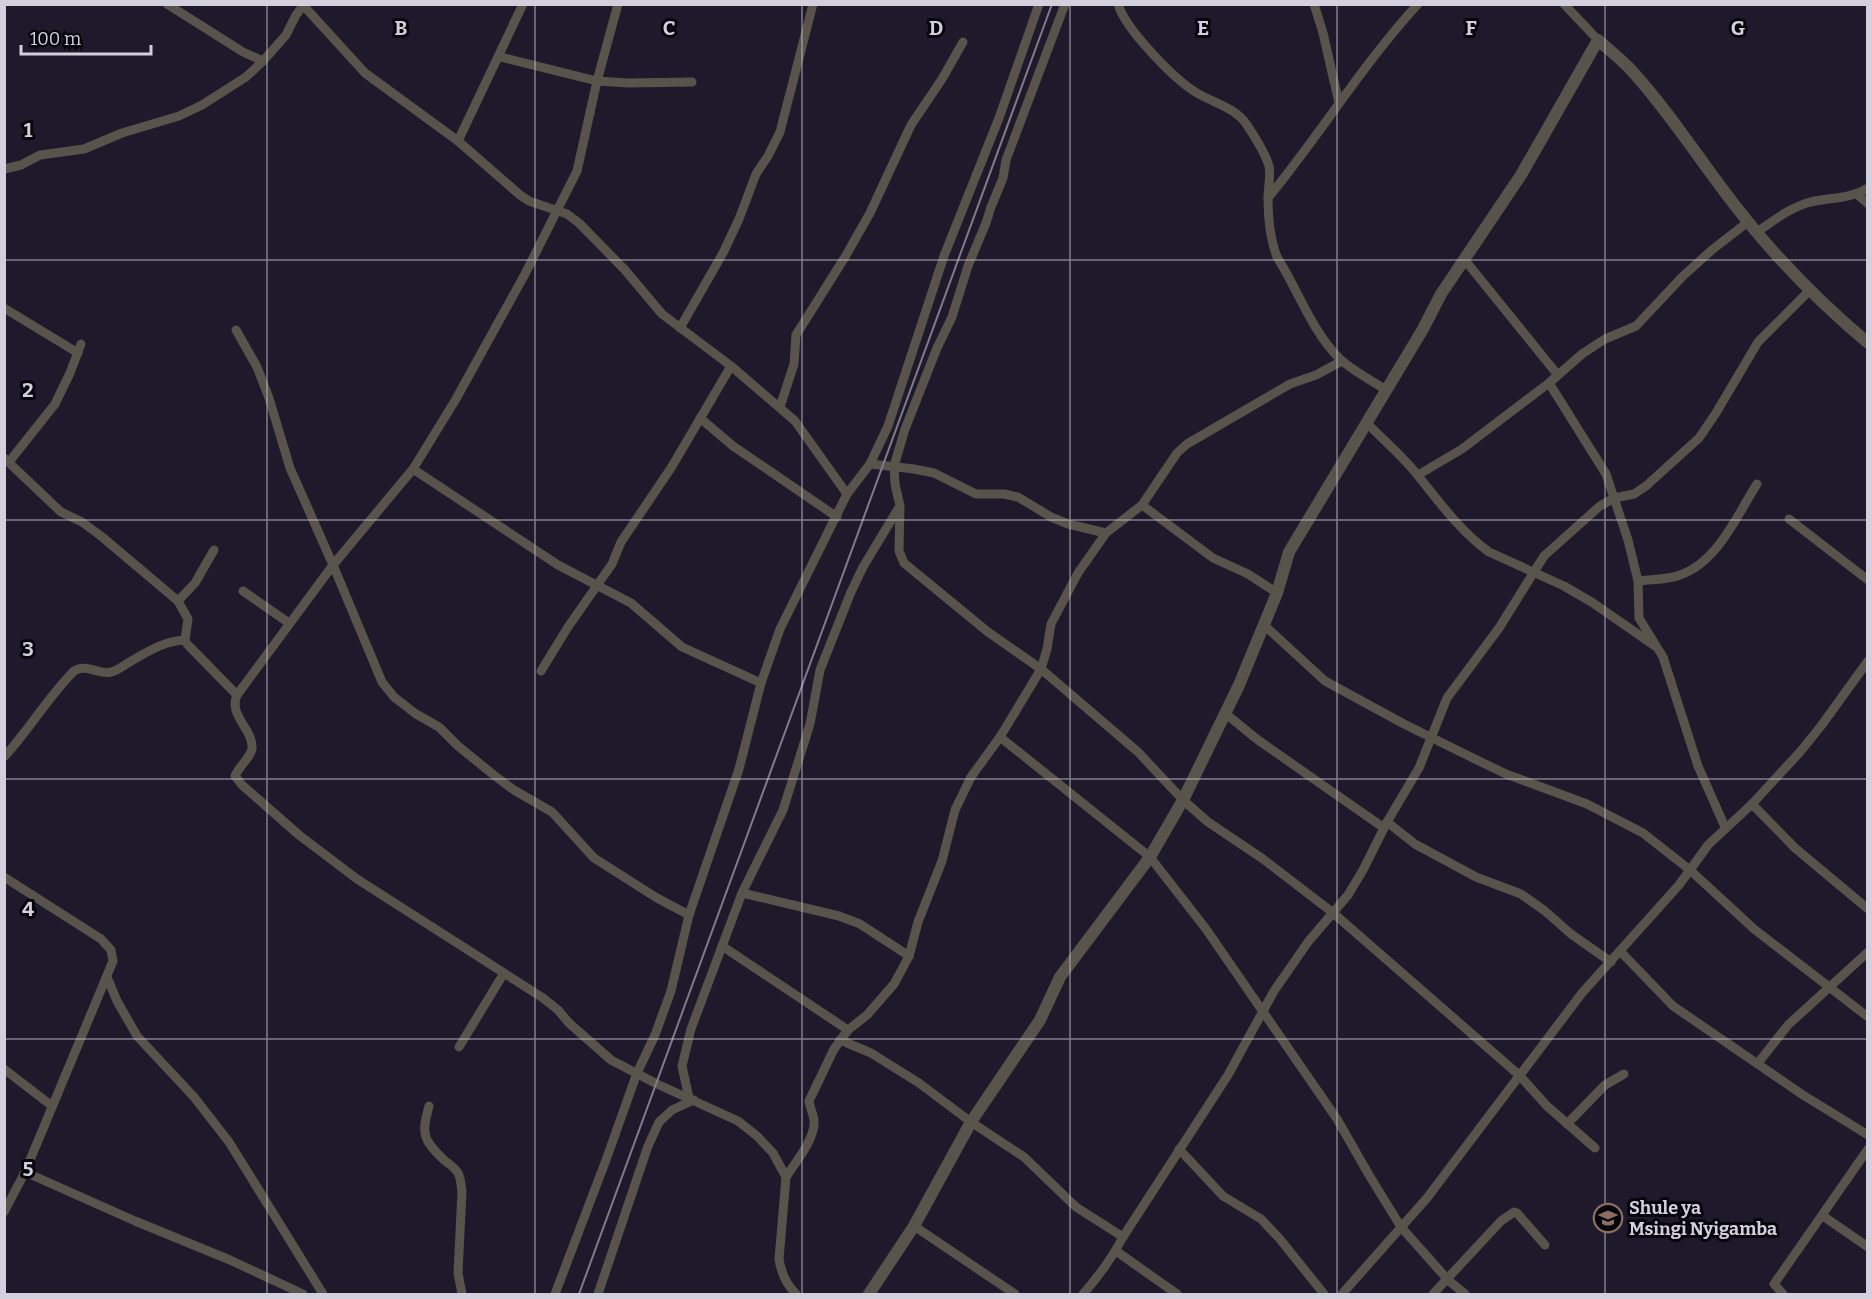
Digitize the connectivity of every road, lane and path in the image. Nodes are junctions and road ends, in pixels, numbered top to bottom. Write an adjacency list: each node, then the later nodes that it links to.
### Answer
1 (167, 4): 15 (street)
2 (524, 4): 14 (street)
3 (618, 4): 16 (street)
4 (813, 4): 30 (street)
5 (1039, 4): 42 (street)
6 (1065, 4): 43 (street)
7 (1118, 4): 23 (street)
8 (1314, 4): 18 (street)
9 (1418, 4): 18 (street)
10 (1564, 4): 12 (street)
11 (303, 5): 15 (street); 19 (street)
12 (1598, 40): 26 (street); 27 (street)
13 (963, 42): 38 (street)
14 (500, 57): 16 (street); 19 (street)
15 (263, 61): 20 (street)
16 (597, 81): 17 (street); 25 (street)
17 (692, 82)
18 (1339, 103): 23 (street)
19 (458, 141): 25 (street)
20 (4, 169)
21 (1868, 188): 22 (street)
22 (1858, 195): 24 (street); 26 (street)
23 (1268, 198): 33 (street)
24 (1868, 204)
25 (557, 210): 30 (street); 44 (street)
26 (1753, 227): 28 (street); 35 (street)
27 (1464, 259): 35 (street); 37 (street)
28 (1809, 291): 32 (street); 48 (street)
29 (4, 308): 41 (street)
30 (680, 328): 34 (street)
31 (236, 330): 55 (street)
32 (1868, 343)
33 (1342, 361): 37 (street); 49 (street)
34 (731, 366): 38 (street); 39 (street)
35 (1557, 374): 36 (street)
36 (1549, 383): 45 (street); 48 (street)
37 (1386, 390): 40 (street)
38 (780, 407): 47 (street)
39 (700, 418): 51 (street); 59 (street)
40 (1367, 423): 45 (street); 61 (street)
41 (7, 460): 62 (street)
42 (870, 464): 43 (street); 47 (street)
43 (894, 466): 50 (street); 53 (street)
44 (413, 469): 55 (street); 59 (street)
45 (1418, 475): 56 (street)
46 (1757, 484): 58 (street)
47 (847, 494): 51 (street)
48 (1614, 498): 56 (street); 58 (street)
49 (1142, 505): 53 (street); 61 (street)
50 (900, 506): 68 (street); 83 (street)
51 (837, 517): 70 (street)
52 (1789, 519): 57 (street)
53 (1106, 533): 68 (street)
54 (214, 550): 62 (street)
55 (333, 565): 63 (street); 86 (street)
56 (1533, 573): 66 (street); 74 (street)
57 (1868, 580)
58 (1638, 581): 66 (street)
59 (597, 585): 69 (street); 70 (street)
60 (243, 591): 63 (street)
61 (1277, 593): 64 (street)
62 (178, 601): 65 (street)
63 (289, 623): 71 (street)
64 (1264, 625): 72 (street); 74 (street)
65 (185, 640): 71 (street); 75 (street)
66 (1658, 648): 79 (street)
67 (1868, 661): 77 (street)
68 (1041, 669): 73 (street); 76 (street)
69 (541, 671)
70 (761, 683): 86 (street)
71 (237, 695): 92 (street)
72 (1226, 714): 76 (street); 78 (street)
73 (1000, 737): 80 (street); 90 (street)
74 (1432, 738): 78 (street); 81 (street)
75 (4, 757)
76 (1183, 800): 80 (street); 85 (street)
77 (1752, 804): 79 (street); 84 (street)
78 (1385, 825): 85 (street); 91 (street)
79 (1725, 827): 81 (street)
80 (1150, 857): 95 (street); 108 (street)
81 (1690, 870): 88 (street); 94 (street)
82 (4, 877): 93 (street)
83 (742, 892): 87 (street); 90 (street)
84 (1868, 909)
85 (1332, 912): 95 (street); 104 (street)
86 (689, 915): 102 (street)
87 (722, 946): 97 (street); 105 (street)
88 (1620, 951): 91 (street); 100 (street)
89 (1868, 952): 94 (street)
90 (909, 957): 97 (street)
91 (1611, 962): 104 (street)
92 (504, 973): 99 (street); 102 (street)
93 (107, 977): 106 (street); 126 (street)
94 (1828, 988): 96 (street); 100 (street)
95 (1263, 1013): 112 (street); 119 (street)
96 (1868, 1017)
97 (848, 1030): 98 (street)
98 (840, 1040): 108 (street); 115 (street)
99 (459, 1047)
100 (1758, 1063): 110 (street)
101 (4, 1069): 106 (street)
102 (637, 1073): 105 (street); 128 (street)
103 (1624, 1074): 109 (street)
104 (1519, 1076): 109 (street); 119 (street)
105 (692, 1099): 115 (street); 129 (street)
106 (52, 1106): 114 (street)
107 (429, 1106): 127 (street)
108 (971, 1122): 118 (street); 120 (street)
109 (1568, 1124): 111 (street)
110 (1868, 1136)
111 (1595, 1148)
112 (1179, 1149): 120 (street); 135 (street)
113 (1868, 1149): 117 (street)
114 (25, 1172): 116 (street); 125 (street)
115 (786, 1177): 130 (street)
116 (4, 1212)
117 (1822, 1216): 122 (street); 139 (street)
118 (914, 1226): 131 (street); 132 (street)
119 (1401, 1227): 124 (street); 136 (street)
120 (1123, 1237): 123 (street)
121 (1545, 1245): 124 (street)
122 (1868, 1247)
123 (1116, 1251): 133 (street); 134 (street)
124 (1448, 1280): 137 (street); 138 (street)
125 (303, 1294)
126 (322, 1294)
127 (462, 1294)
128 (555, 1294)
129 (598, 1294)
130 (796, 1294)
131 (869, 1294)
132 (1015, 1294)
133 (1083, 1294)
134 (1177, 1294)
135 (1324, 1294)
136 (1342, 1294)
137 (1433, 1294)
138 (1465, 1294)
139 (1783, 1294)

